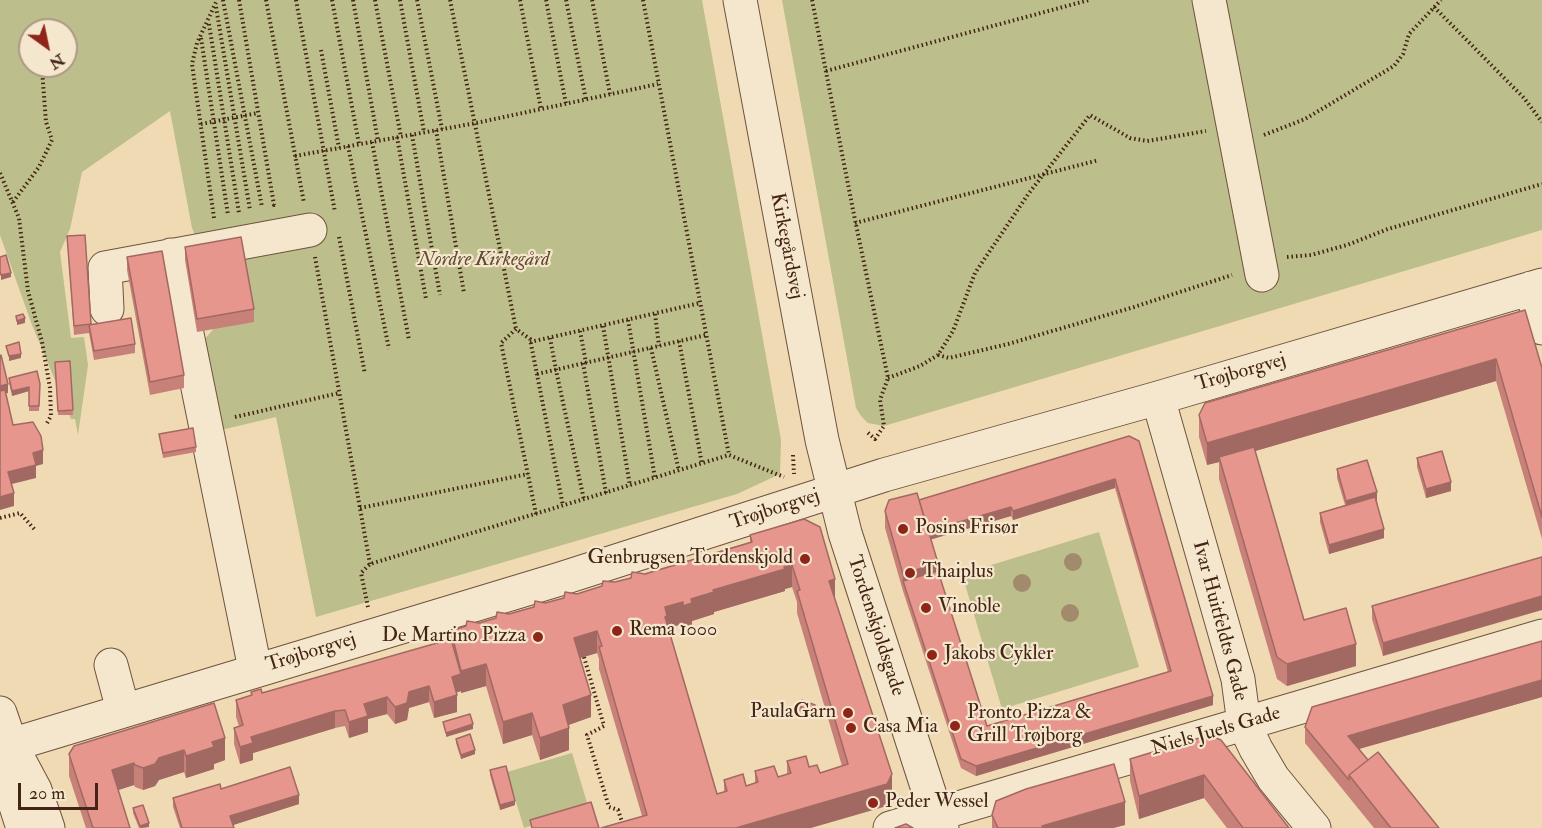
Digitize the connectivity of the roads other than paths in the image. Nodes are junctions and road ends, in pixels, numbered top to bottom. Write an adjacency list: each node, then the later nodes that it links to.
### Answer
1 (740, 0): 10 (street, Kirkegårdsvej)
2 (1209, 0): 5 (street)
3 (322, 221): 4 (street)
4 (171, 255): 7 (street); 13 (street)
5 (1262, 275)
6 (1536, 286): 8 (street); 9 (street, Trøjborgvej)
7 (107, 309)
8 (1542, 328)
9 (1158, 398): 10 (street, Trøjborgvej); 16 (street, Ivar Huitfeldts Gade)
10 (835, 491): 13 (street, Trøjborgvej); 18 (street, Tordenskjoldsgade)
11 (1542, 636): 16 (street, Niels Juels Gade)
12 (111, 665): 14 (street)
13 (255, 669): 14 (street, Trøjborgvej)
14 (123, 710): 17 (street, Trøjborgvej)
15 (0, 713): 17 (street)
16 (1244, 724): 18 (street, Niels Juels Gade); 22 (street, Ivar Huitfeldts Gade)
17 (11, 745): 19 (street); 20 (street)
18 (939, 821): 21 (street, Niels Juels Gade)
19 (23, 828)
20 (48, 828)
21 (890, 828)
22 (1314, 828)

